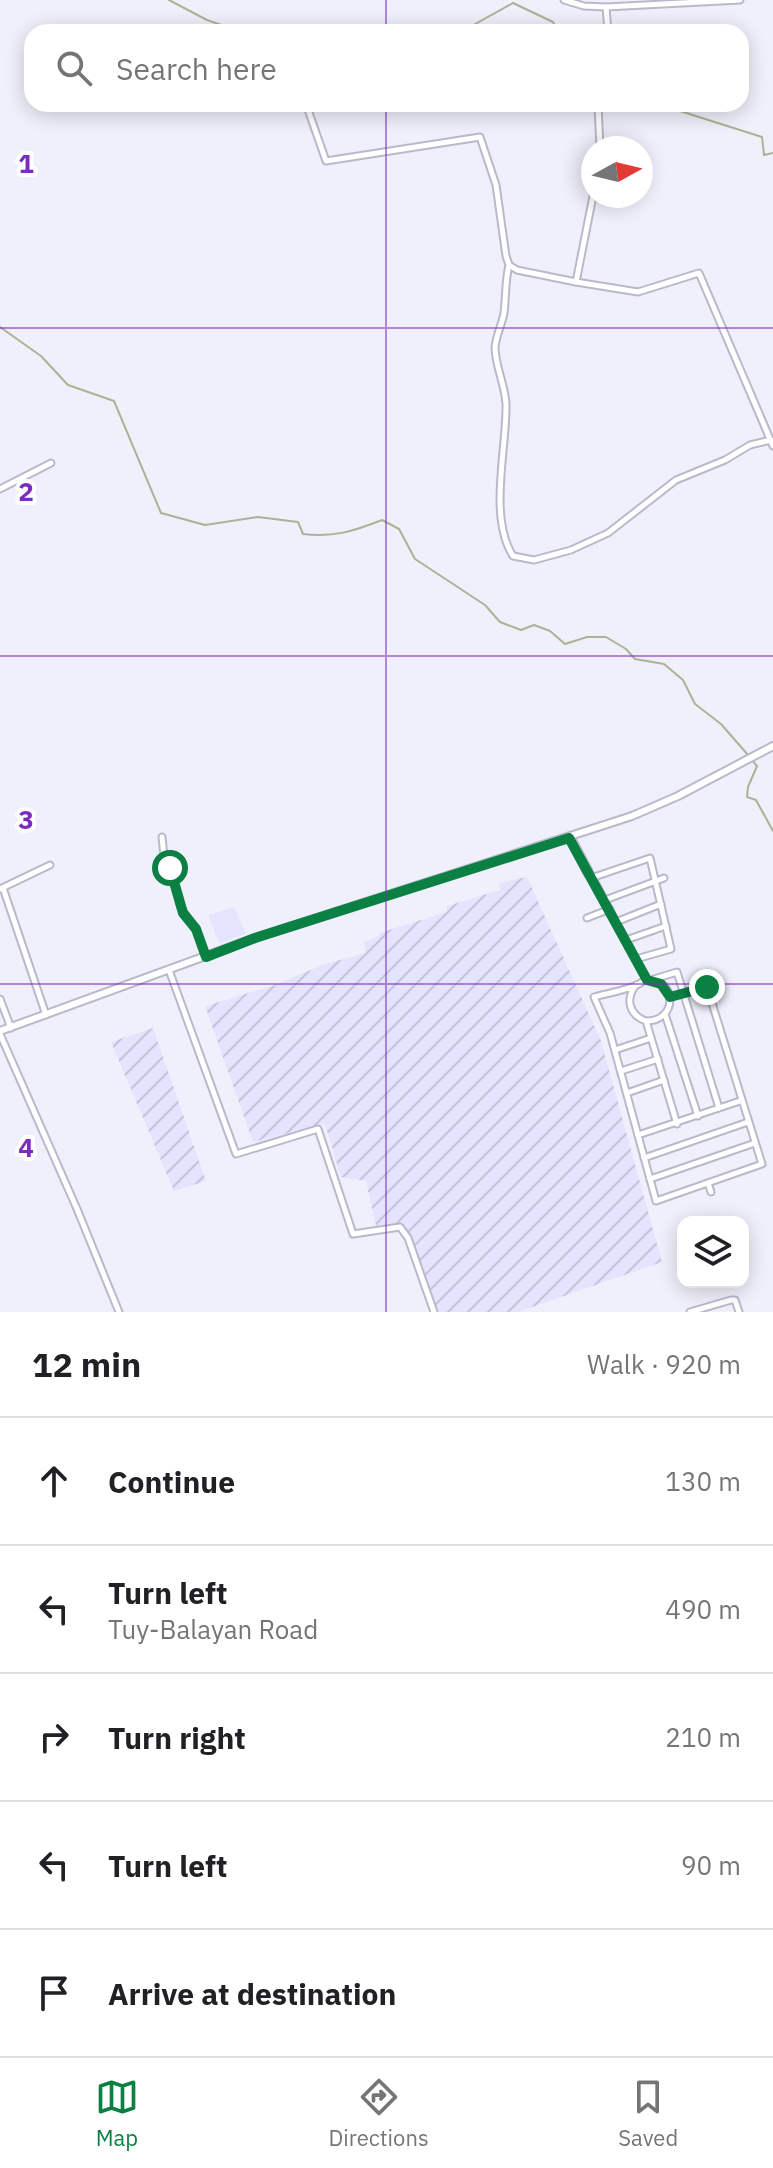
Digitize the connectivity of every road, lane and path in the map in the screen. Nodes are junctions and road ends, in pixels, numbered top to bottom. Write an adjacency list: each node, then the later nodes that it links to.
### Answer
1 (564, 0): 3 (street)
2 (740, 0): 3 (street)
3 (606, 7): 4 (street)
4 (607, 24)
5 (309, 112): 9 (street)
6 (598, 112): 7 (street)
7 (599, 136)
8 (591, 208): 10 (street)
9 (509, 265): 10 (street); 11 (street)
10 (576, 282): 11 (street)
11 (772, 443)
12 (51, 463): 13 (street)
13 (0, 489)
14 (770, 748): 16 (main road)
15 (162, 837): 29 (street)
16 (570, 837): 19 (street); 29 (main road)
17 (50, 865): 21 (street)
18 (664, 878): 20 (street)
19 (593, 879): 20 (street); 22 (street)
20 (656, 881): 22 (street); 23 (street)
21 (1, 888): 38 (street)
22 (605, 900): 24 (street)
23 (661, 904): 26 (street); 27 (street)
24 (610, 909): 25 (street); 26 (street)
25 (587, 918)
26 (616, 922): 28 (street)
27 (666, 926): 28 (street); 30 (street)
28 (626, 940): 30 (street)
29 (206, 957): 31 (main road)
30 (636, 959): 32 (street)
31 (169, 970): 38 (main road); 60 (street)
32 (649, 980): 33 (street); 34 (street); 35 (street)
33 (636, 985): 39 (street); 43 (street)
34 (683, 993): 35 (street); 48 (street); 49 (street)
35 (670, 997): 37 (street)
36 (0, 999): 40 (street)
37 (665, 1014): 39 (street); 50 (street)
38 (46, 1015): 40 (main road)
39 (646, 1021): 42 (street)
40 (11, 1028): 41 (main road)
41 (0, 1033): 59 (street)
42 (651, 1038): 43 (street); 44 (street)
43 (615, 1050): 45 (street)
44 (658, 1059): 45 (street); 46 (street)
45 (621, 1071): 47 (street)
46 (664, 1080): 47 (street); 52 (street)
47 (627, 1093): 53 (street)
48 (740, 1101): 49 (street); 51 (street)
49 (719, 1108): 50 (street)
50 (698, 1116): 52 (street)
51 (748, 1122): 54 (street); 55 (street)
52 (677, 1124): 53 (street)
53 (638, 1135): 55 (street)
54 (755, 1143): 56 (street); 57 (street)
55 (644, 1158): 56 (street)
56 (650, 1179): 57 (street)
57 (708, 1183): 58 (street)
58 (711, 1192)
59 (119, 1312)
60 (434, 1312)
61 (690, 1312): 62 (street)
62 (739, 1312)

